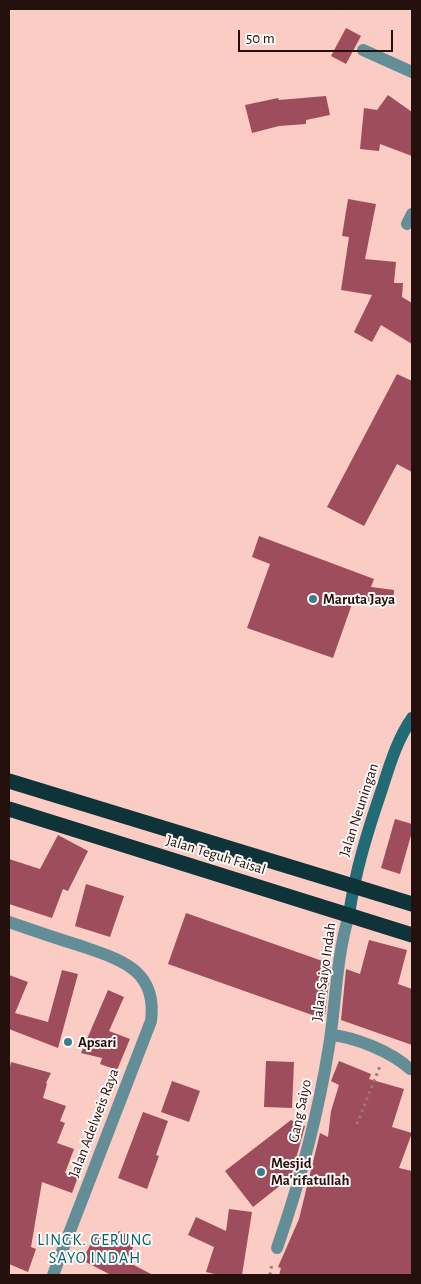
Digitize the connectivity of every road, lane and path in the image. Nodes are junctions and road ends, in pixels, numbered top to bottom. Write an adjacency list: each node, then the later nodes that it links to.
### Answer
1 (363, 50): 2 (street)
2 (412, 72)
3 (412, 718): 8 (main road, Jalan Neuningan)
4 (9, 781): 5 (highway, Jalan Teguh Faisal)
5 (63, 798): 7 (highway); 8 (highway, Jalan Teguh Faisal)
6 (9, 809): 7 (highway, Jalan Teguh Faisal)
7 (54, 823): 10 (highway, Jalan Teguh Faisal)
8 (353, 885): 9 (highway, Jalan Teguh Faisal); 10 (main road, Jalan Neuningan)
9 (412, 904)
10 (349, 915): 12 (highway, Jalan Teguh Faisal); 13 (street, Jalan Saiyo Indah)
11 (9, 922): 18 (street, Jalan Adelweis Raya)
12 (412, 935)
13 (331, 1035): 14 (street, Jalan Saiyo Indah); 17 (street, Gang Saiyo)
14 (384, 1053): 15 (street, Jalan Saiyo Indah); 16 (path)
15 (410, 1069)
16 (357, 1124)
17 (277, 1248)
18 (53, 1275)

